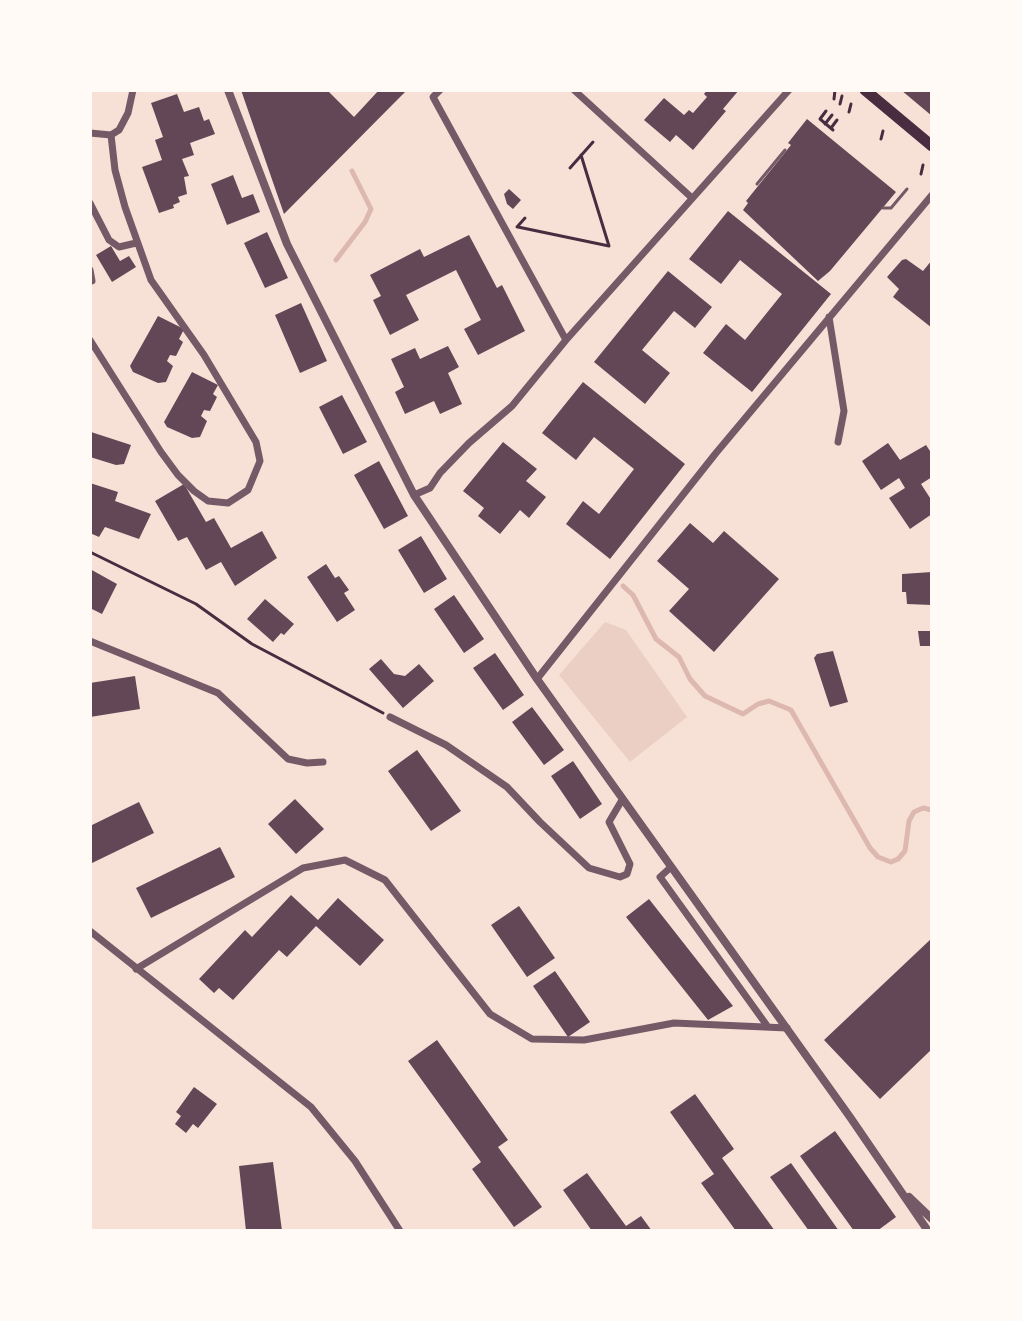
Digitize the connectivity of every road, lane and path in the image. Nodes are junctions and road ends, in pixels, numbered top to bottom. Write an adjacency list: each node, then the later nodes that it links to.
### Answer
1 (133, 90): 19 (street)
2 (228, 90): 42 (street)
3 (440, 90): 40 (street)
4 (574, 90): 31 (street)
5 (789, 90): 31 (street)
6 (835, 90): 9 (path)
7 (865, 90): 22 (main road)
8 (842, 96): 10 (path)
9 (834, 99)
10 (840, 104)
11 (851, 104): 13 (path)
12 (826, 111): 16 (path)
13 (849, 112)
14 (832, 115): 16 (path)
15 (837, 120): 16 (path)
16 (825, 124)
17 (883, 131): 20 (path)
18 (90, 133): 19 (street)
19 (111, 135): 35 (street)
20 (881, 139)
21 (593, 142): 24 (path)
22 (932, 146)
23 (785, 150): 28 (lane)
24 (581, 155): 26 (path); 34 (path)
25 (923, 165): 27 (path)
26 (570, 168)
27 (921, 174)
28 (757, 184)
29 (907, 189): 33 (lane)
30 (932, 195): 38 (street)
31 (692, 198): 40 (street)
32 (90, 203): 35 (street)
33 (883, 208)
34 (517, 227)
35 (136, 243): 39 (street)
36 (90, 270): 37 (street)
37 (92, 281)
38 (829, 317): 41 (street); 45 (street)
39 (90, 340)
40 (566, 340): 42 (street)
41 (838, 442)
42 (414, 495): 45 (street)
43 (90, 552): 46 (path)
44 (90, 641): 47 (street)
45 (537, 679): 48 (street)
46 (390, 717): 48 (street)
47 (323, 762)
48 (622, 800): 49 (street)
49 (671, 867): 52 (street); 53 (street)
50 (90, 931): 51 (street)
51 (136, 969): 52 (street); 56 (street)
52 (768, 1027): 53 (street)
53 (787, 1028): 54 (street)
54 (897, 1185): 55 (street); 57 (street)
55 (932, 1219)
56 (400, 1231)
57 (928, 1231)

